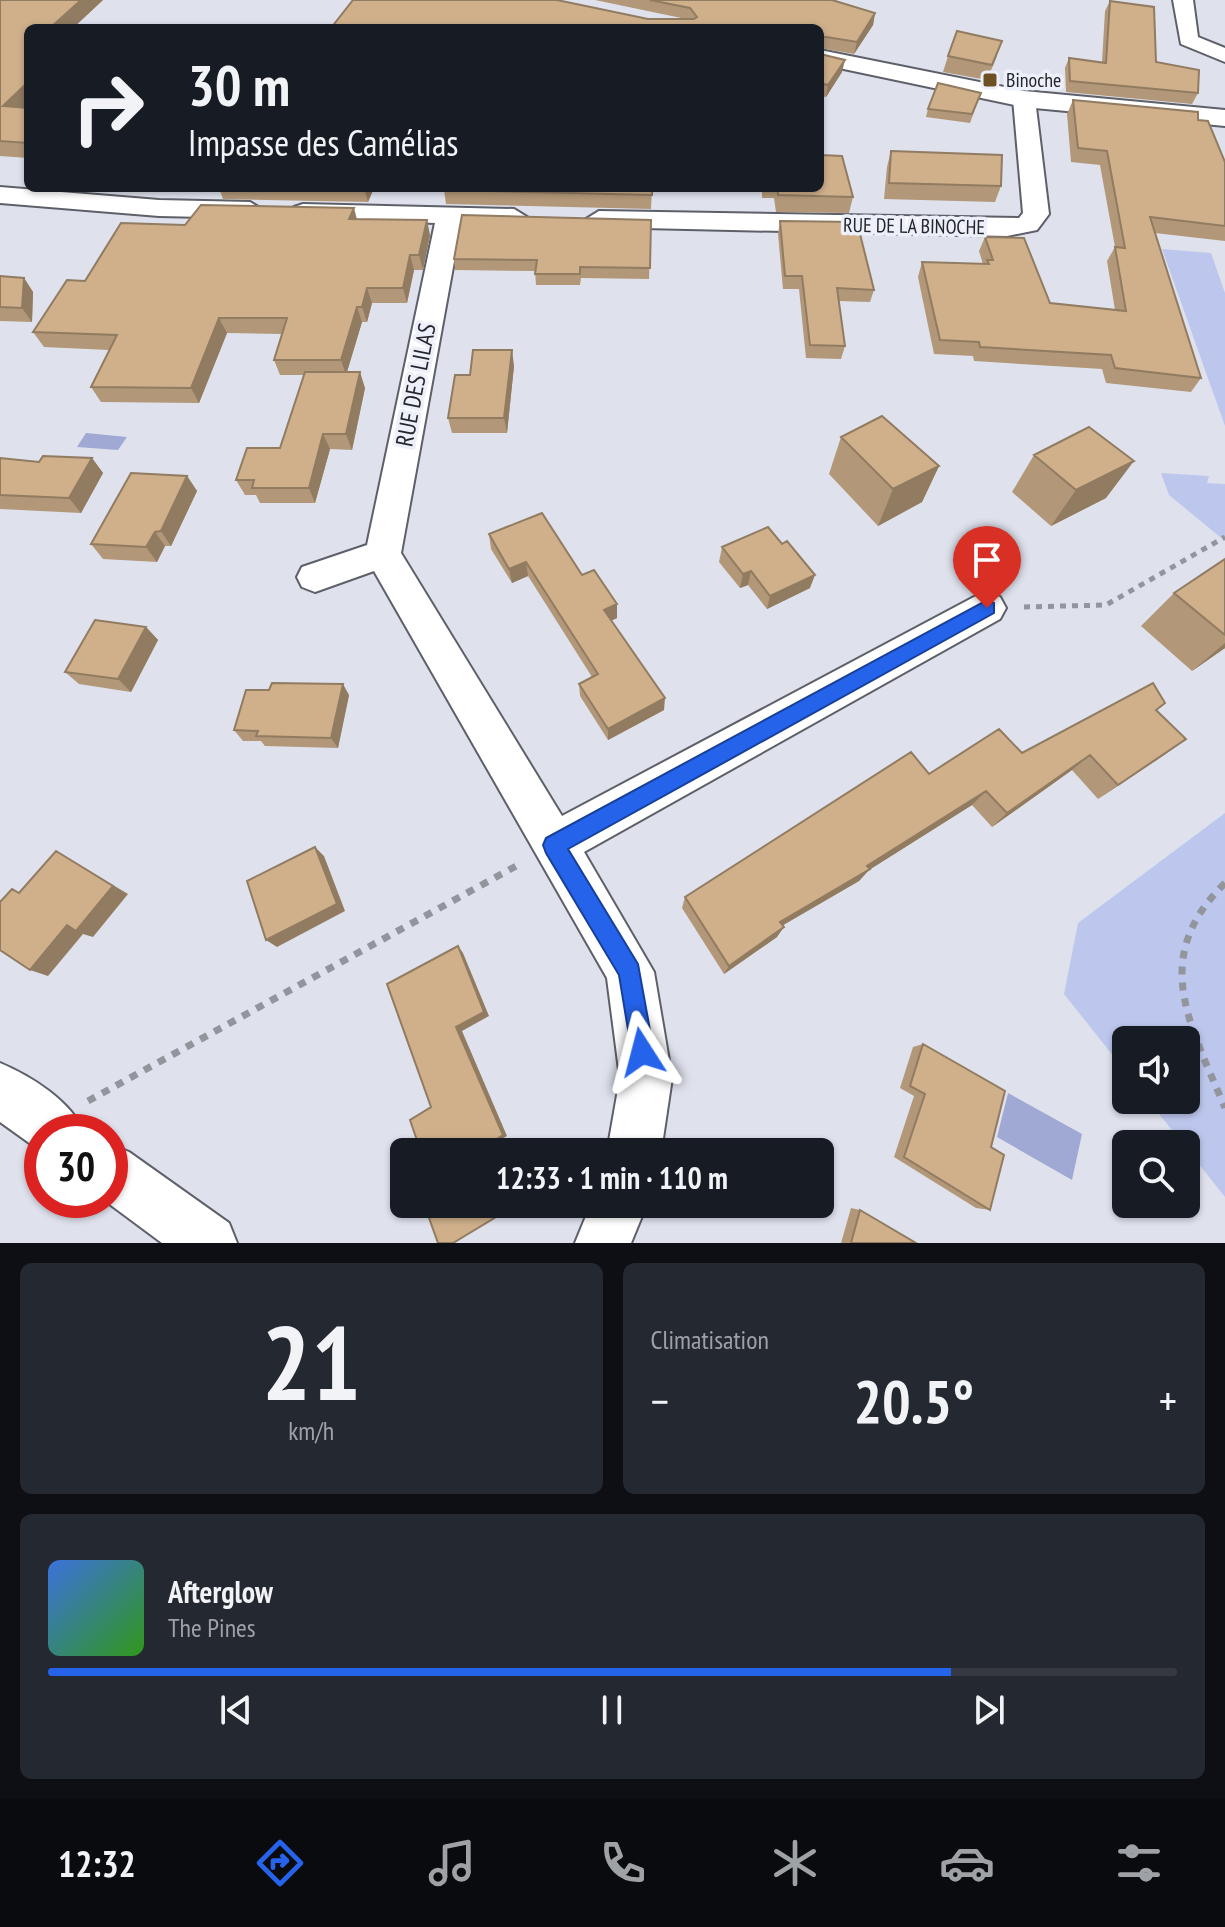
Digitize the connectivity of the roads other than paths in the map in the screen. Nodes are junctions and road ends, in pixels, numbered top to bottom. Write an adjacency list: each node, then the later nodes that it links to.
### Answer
1 (1183, 0): 2 (street)
2 (1225, 56)
3 (824, 58): 4 (street)
4 (1024, 99): 5 (street); 9 (street, RUE DE LA BINOCHE)
5 (1225, 118)
6 (0, 195): 7 (street)
7 (450, 215): 8 (street); 10 (street, RUE DES LILAS)
8 (539, 218)
9 (571, 218)
10 (383, 554): 11 (street); 13 (street)
11 (315, 577)
12 (987, 608): 13 (street)
13 (554, 845): 16 (street)
14 (0, 1089): 15 (street)
15 (33, 1114)
16 (636, 1138)
17 (128, 1184): 19 (street)
18 (613, 1218): 20 (street)
19 (209, 1243)
20 (603, 1243)

